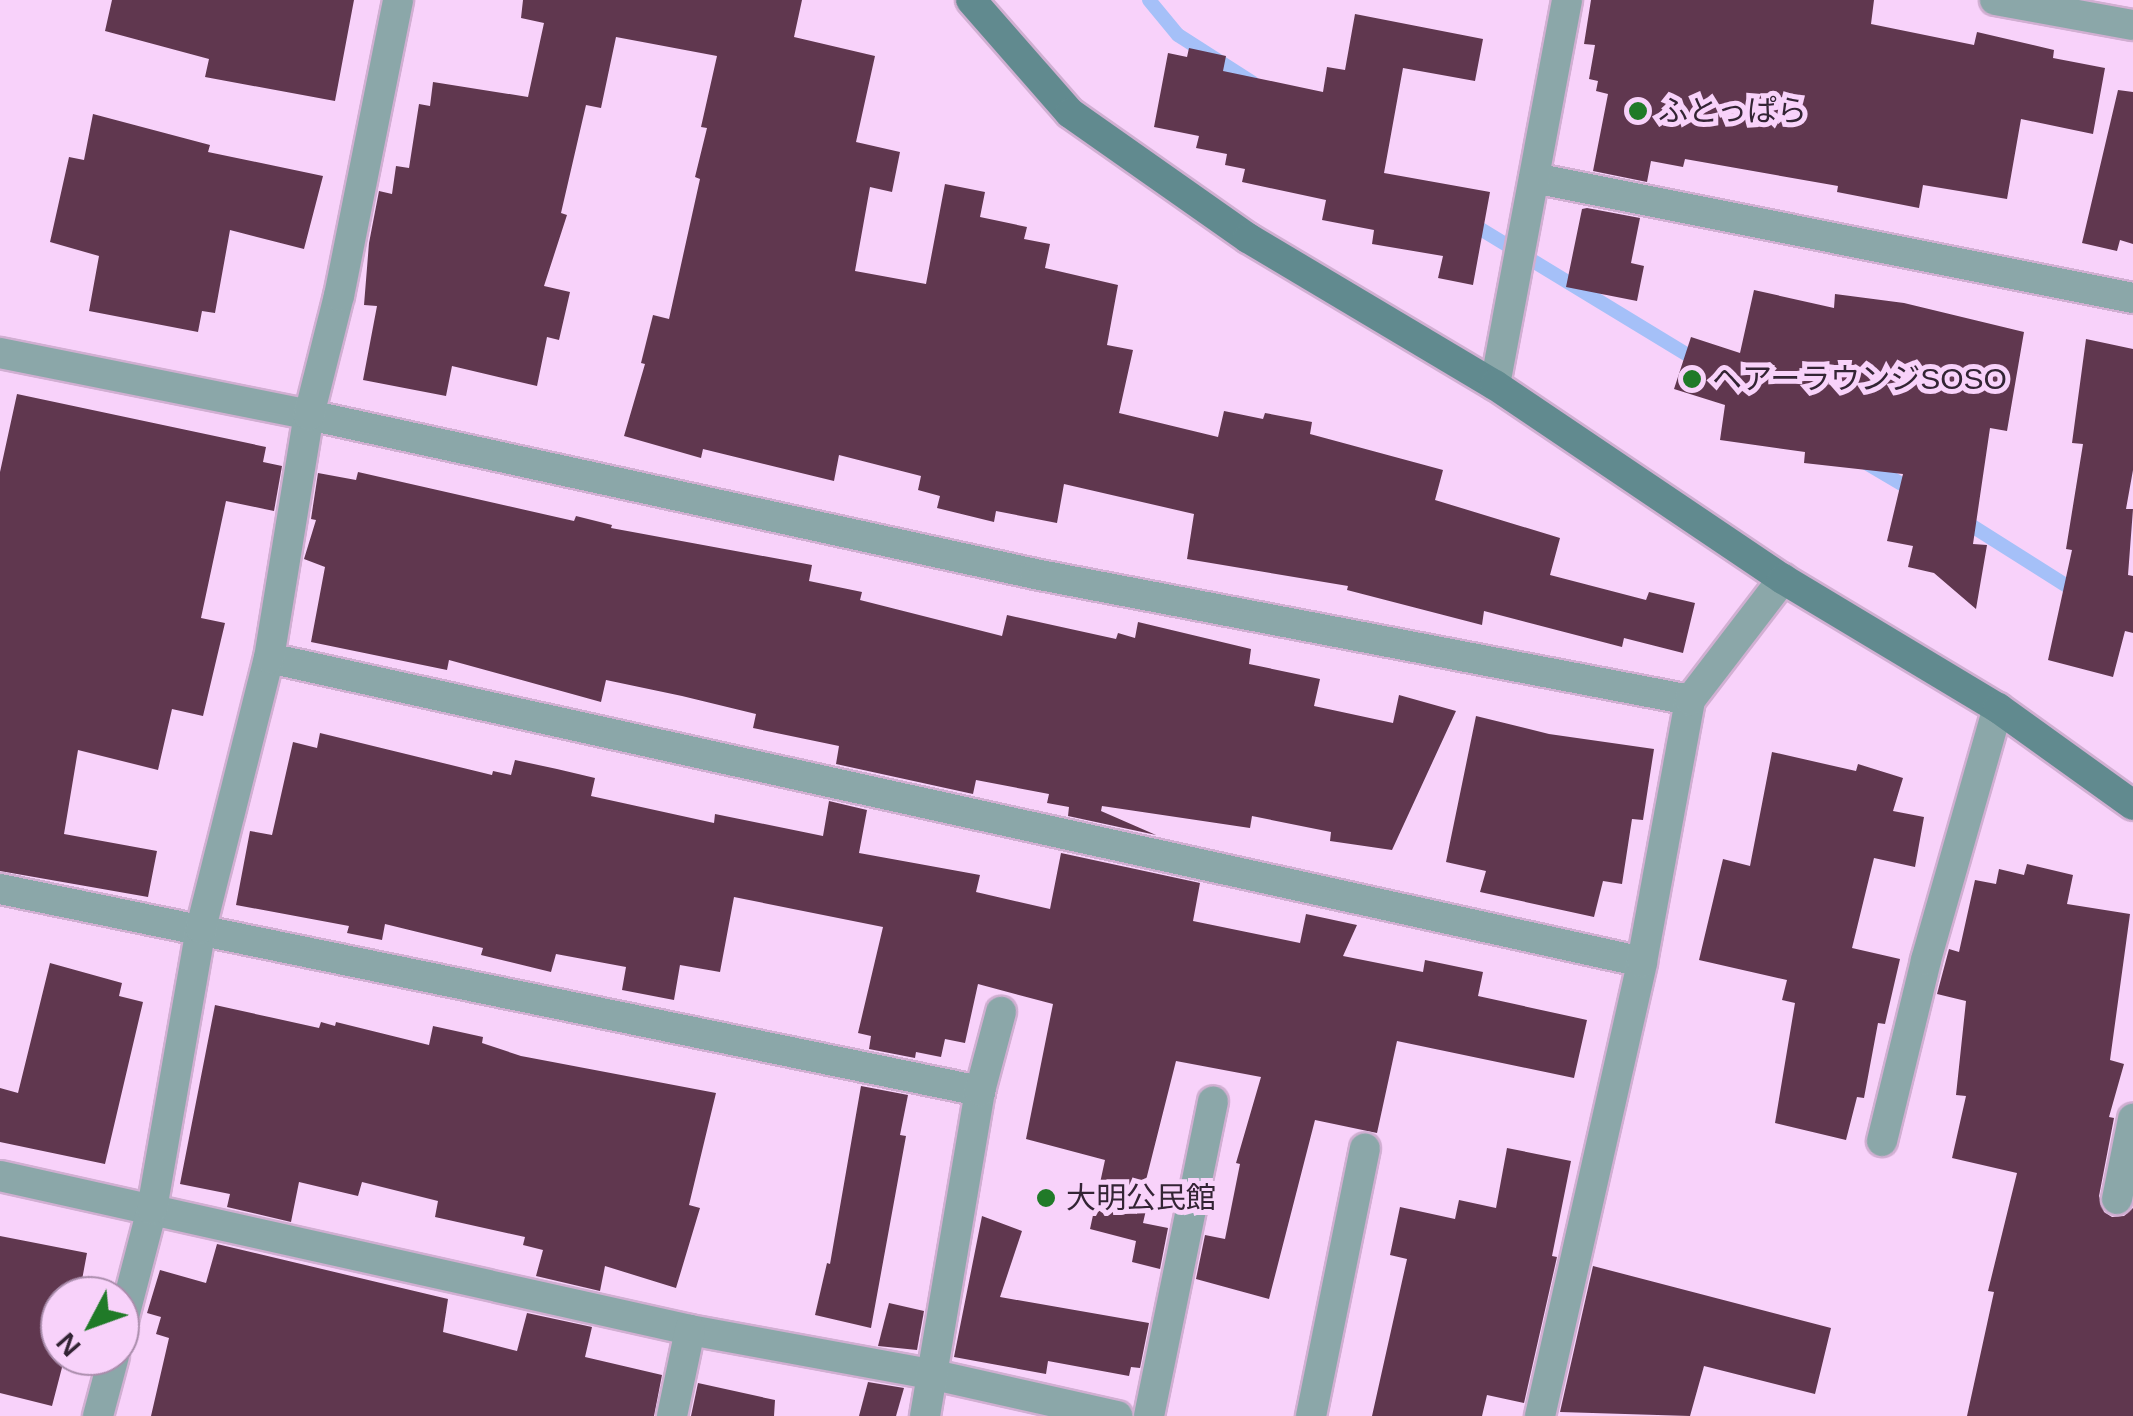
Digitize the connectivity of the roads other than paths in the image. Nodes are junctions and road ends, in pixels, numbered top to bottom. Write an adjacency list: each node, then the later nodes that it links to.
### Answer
1 (398, 0): 10 (street)
2 (972, 0): 9 (street)
3 (1568, 0): 6 (street)
4 (1995, 0): 5 (street)
5 (2133, 25)
6 (1534, 178): 7 (street); 9 (street)
7 (2133, 298)
8 (0, 353): 10 (street)
9 (1495, 385): 11 (street)
10 (310, 415): 12 (street); 13 (street)
11 (1783, 579): 13 (street); 14 (street)
12 (269, 658): 17 (street); 18 (street)
13 (1690, 700): 18 (street)
14 (1998, 708): 15 (street); 23 (street)
15 (2133, 806)
16 (0, 889): 17 (street)
17 (201, 928): 20 (street); 27 (street)
18 (1642, 962): 38 (street)
19 (1001, 1012): 20 (street)
20 (980, 1091): 30 (street)
21 (1213, 1101): 36 (street)
22 (2133, 1118): 26 (street)
23 (1882, 1141)
24 (1364, 1148): 37 (street)
25 (0, 1176): 27 (street)
26 (2117, 1199)
27 (152, 1209): 28 (street); 29 (street)
28 (135, 1276)
29 (690, 1330): 30 (street); 33 (street)
30 (934, 1375): 34 (street); 35 (street)
31 (109, 1376): 32 (street)
32 (98, 1416)
33 (672, 1416)
34 (925, 1416)
35 (1117, 1416)
36 (1149, 1416)
37 (1310, 1416)
38 (1540, 1416)

